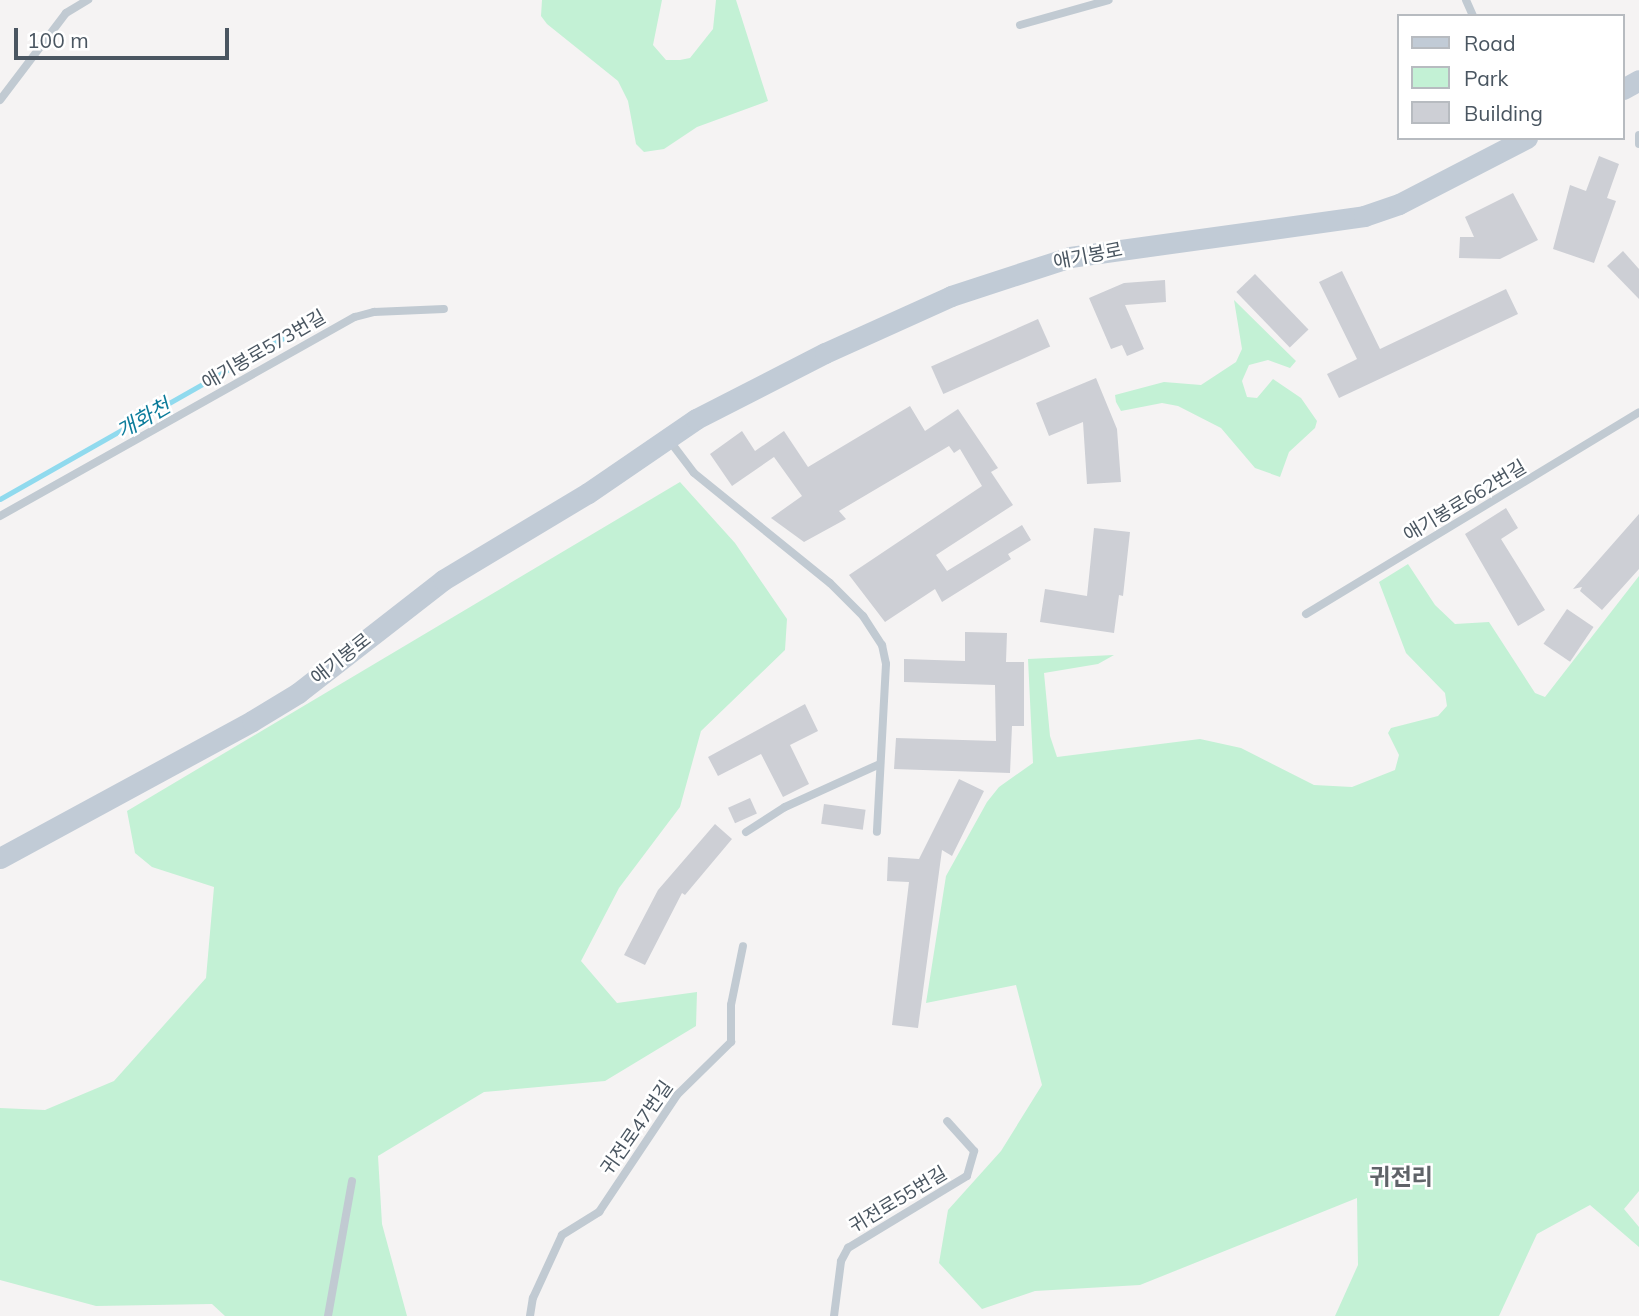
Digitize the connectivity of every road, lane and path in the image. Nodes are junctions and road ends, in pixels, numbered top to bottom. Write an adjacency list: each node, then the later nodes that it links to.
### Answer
1 (88, 0): 4 (lane)
2 (1109, 0): 3 (lane)
3 (1020, 25)
4 (0, 100)
5 (1639, 135): 7 (lane)
6 (1523, 140): 10 (main road, 애기봉로)
7 (1639, 144)
8 (444, 309): 11 (lane, 애기봉로573번길)
9 (1639, 412): 12 (lane, 애기봉로662번길)
10 (667, 438): 13 (lane); 16 (main road, 애기봉로)
11 (0, 516)
12 (1306, 614)
13 (880, 764): 14 (lane); 15 (lane)
14 (746, 831)
15 (877, 832)
16 (0, 858)
17 (743, 946): 21 (lane, 귀전로47번길)
18 (947, 1121): 22 (lane, 귀전로55번길)
19 (352, 1181): 20 (lane)
20 (328, 1316)
21 (530, 1316)
22 (834, 1316)

